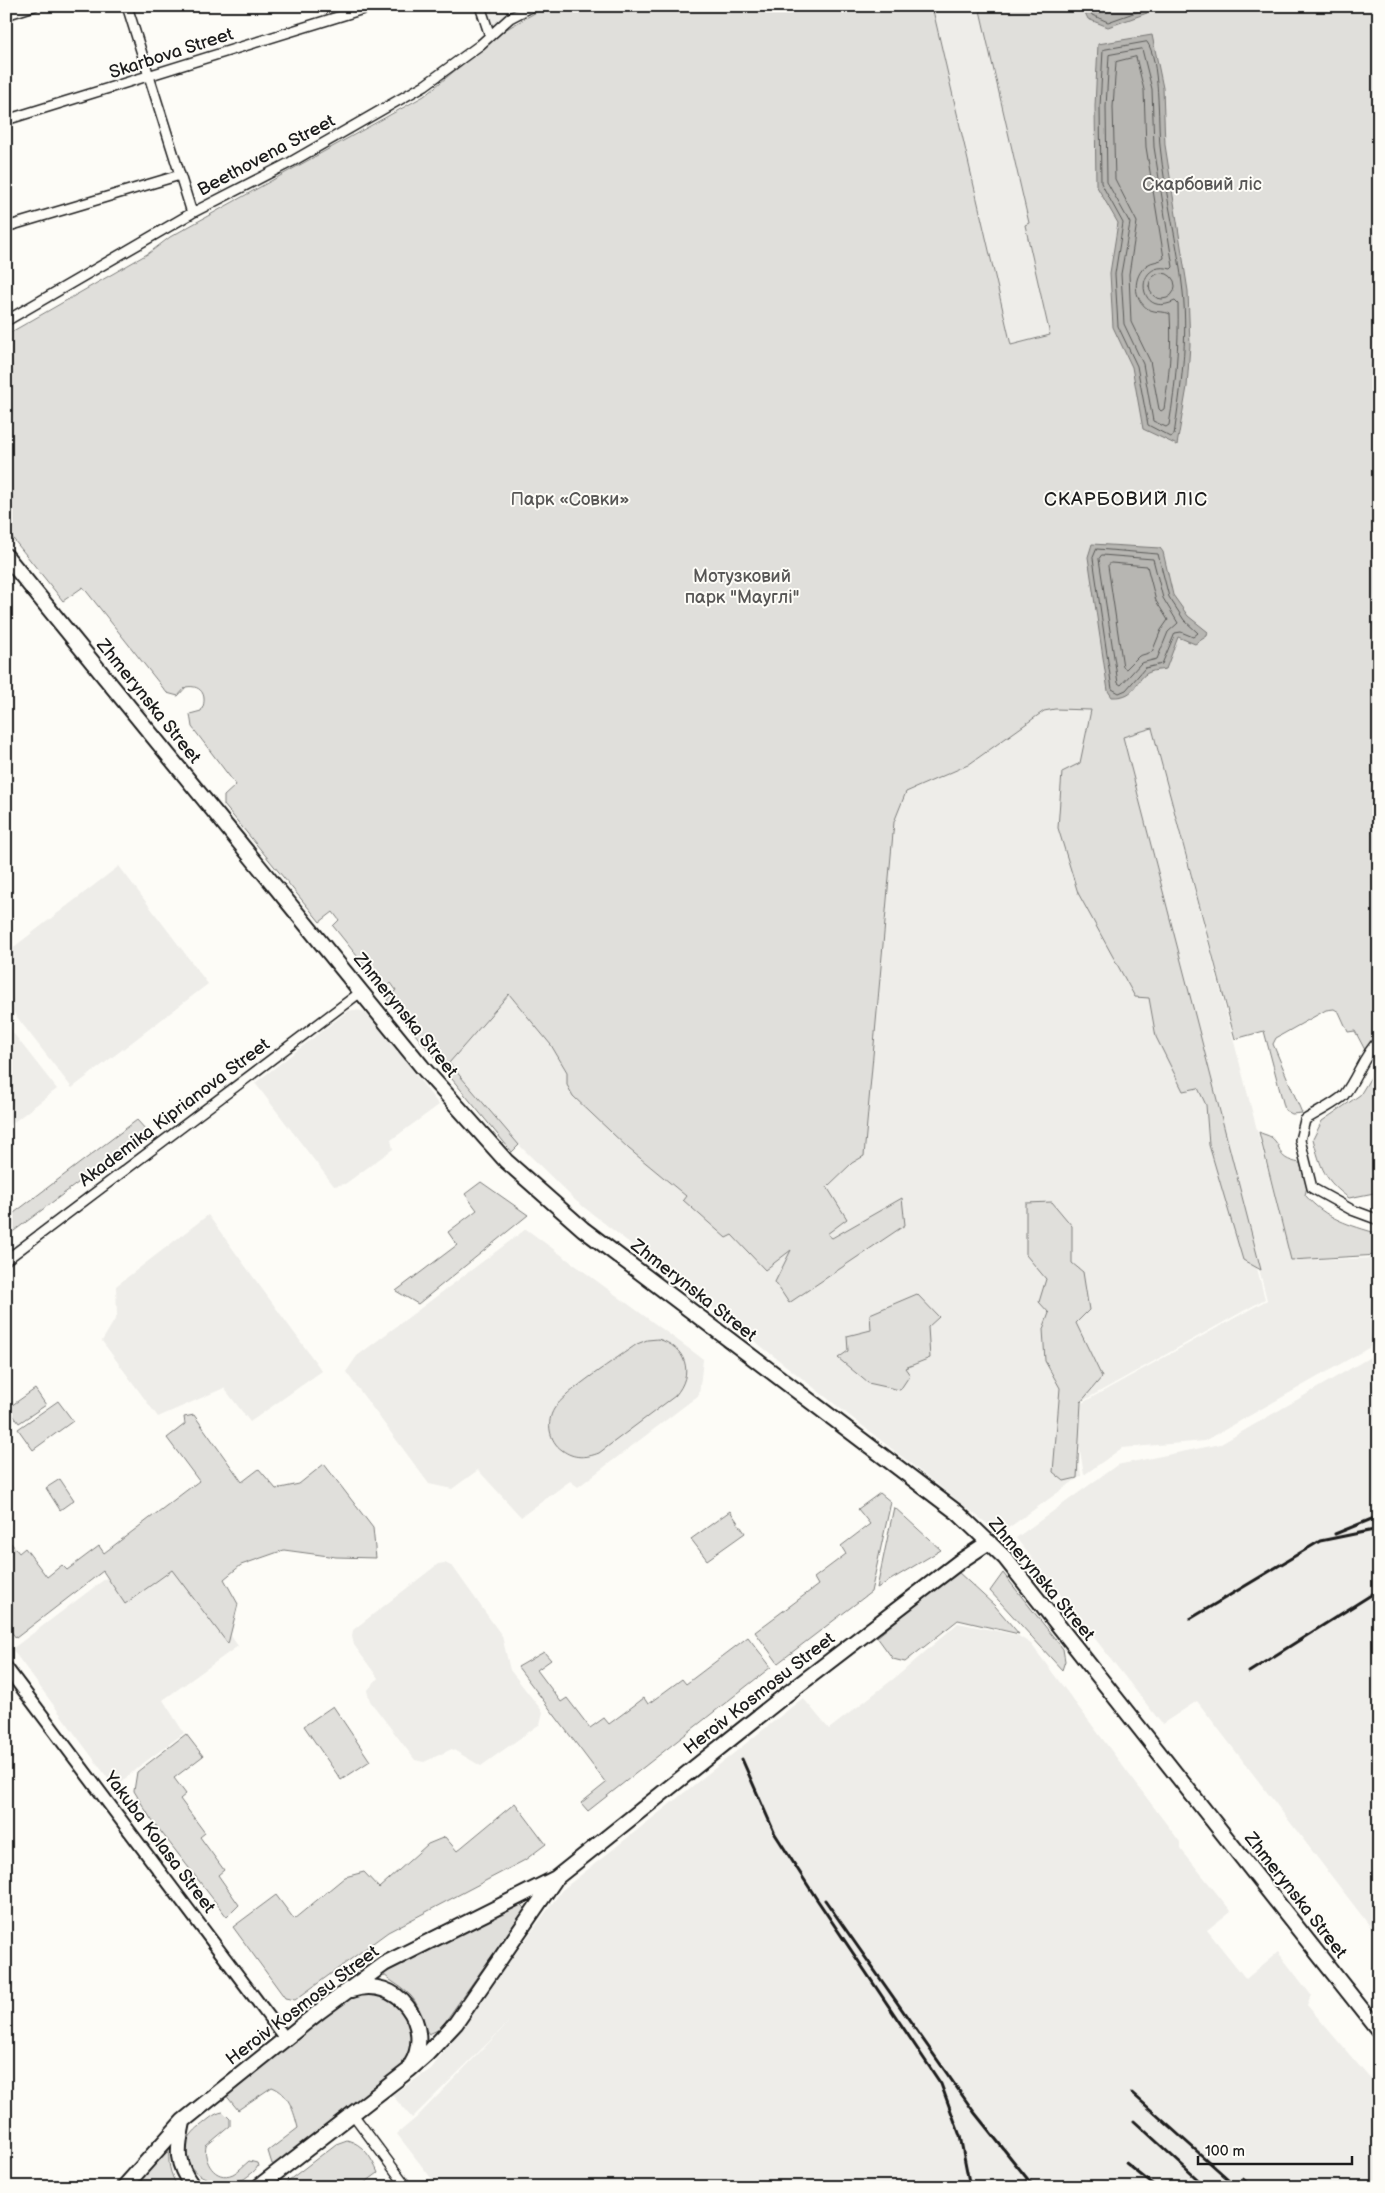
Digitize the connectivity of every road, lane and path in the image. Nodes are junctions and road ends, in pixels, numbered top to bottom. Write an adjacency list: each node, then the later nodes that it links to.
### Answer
1 (34, 6): 6 (street)
2 (128, 6): 8 (street)
3 (373, 6): 8 (street, Skarbova Street)
4 (480, 6): 7 (street)
5 (533, 6): 7 (street, Beethovena Street)
6 (6, 15)
7 (490, 36): 11 (street, Beethovena Street)
8 (149, 77): 9 (street, Skarbova Street); 10 (street)
9 (6, 120)
10 (180, 175): 11 (street); 12 (street)
11 (192, 213): 13 (street, Beethovena Street)
12 (6, 228)
13 (6, 321)
14 (6, 556): 15 (main road, Zhmerynska Street)
15 (362, 991): 18 (street, Akademika Kiprianova Street); 19 (main road, Zhmerynska Street)
16 (1379, 1040): 17 (street)
17 (1379, 1220)
18 (6, 1260)
19 (989, 1542): 21 (main road, Heroiv Kosmosu Street); 23 (main road, Zhmerynska Street)
20 (6, 1667): 24 (street, Yakuba Kolasa Street)
21 (556, 1878): 22 (main road, Heroiv Kosmosu Street); 25 (main road, Heroiv Kosmosu Street)
22 (346, 1992): 24 (main road, Heroiv Kosmosu Street); 25 (main road)
23 (1379, 2031)
24 (285, 2038): 27 (main road, Heroiv Kosmosu Street)
25 (409, 2070): 26 (main road, Heroiv Kosmosu Street)
26 (352, 2114): 30 (main road, Heroiv Kosmosu Street); 31 (street)
27 (183, 2122): 28 (main road, Heroiv Kosmosu Street); 29 (main road)
28 (124, 2187)
29 (193, 2187)
30 (258, 2187)
31 (408, 2187)

